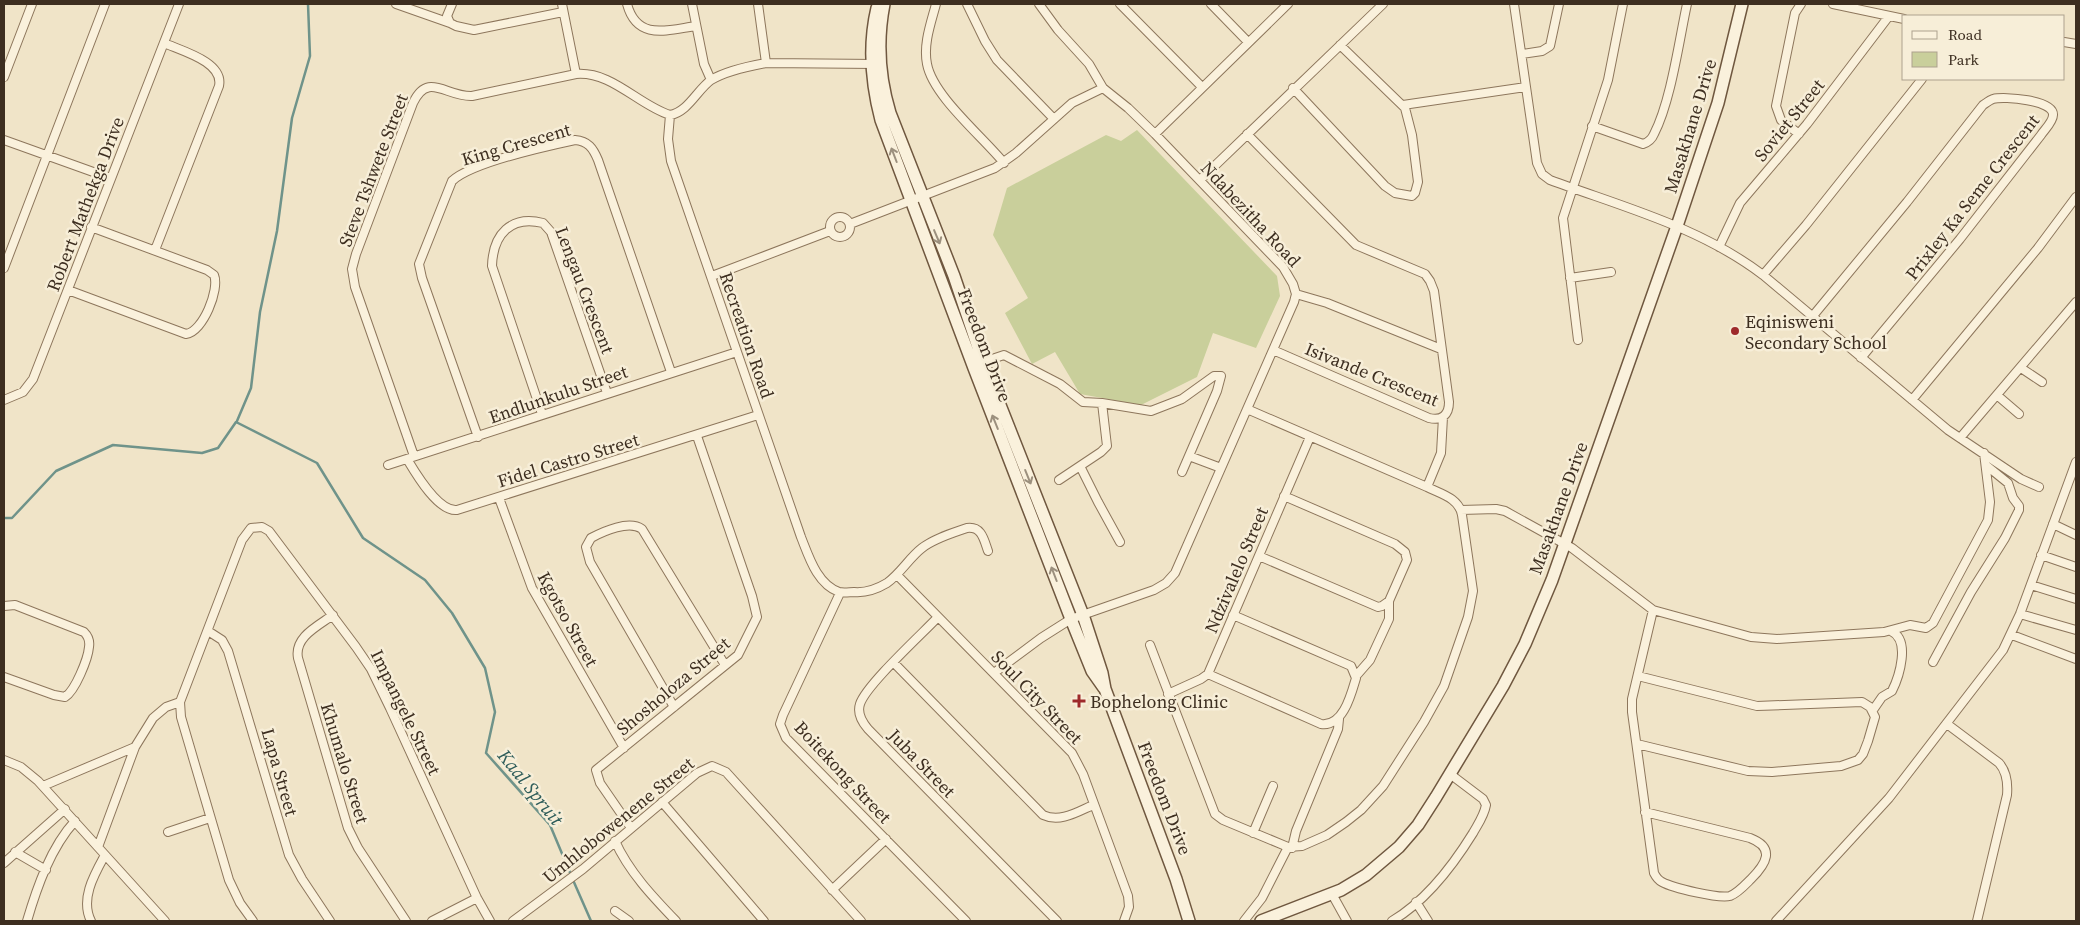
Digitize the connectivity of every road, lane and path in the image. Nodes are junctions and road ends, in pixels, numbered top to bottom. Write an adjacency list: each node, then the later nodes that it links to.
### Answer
1 (32, 4): 38 (street)
2 (105, 4): 53 (street)
3 (179, 4): 32 (street, Robert Mathekga Drive)
4 (396, 4): 29 (street)
5 (452, 4): 29 (street)
6 (562, 4): 26 (street)
7 (627, 4): 30 (street)
8 (692, 4): 30 (street)
9 (758, 4): 35 (street)
10 (878, 4): 36 (street, Freedom Drive)
11 (884, 4): 36 (street, Freedom Drive)
12 (936, 4): 54 (street)
13 (967, 4): 47 (street)
14 (1039, 4): 43 (street)
15 (1120, 4): 41 (street)
16 (1211, 4): 31 (street)
17 (1288, 4): 31 (street)
18 (1383, 4): 33 (street)
19 (1514, 4): 34 (street)
20 (1559, 4): 34 (street)
21 (1623, 4): 48 (street)
22 (1687, 4): 48 (street)
23 (1742, 4): 61 (street, Masakhane Drive)
24 (1801, 4): 51 (street)
25 (1833, 4): 27 (street)
26 (563, 12): 29 (street); 37 (street)
27 (1888, 16): 28 (street); 51 (street, Soviet Street)
28 (1902, 19)
29 (450, 23)
30 (696, 26): 39 (street)
31 (1248, 42): 41 (street)
32 (164, 43): 55 (street, Robert Mathekga Drive); 65 (street)
33 (1340, 45): 44 (street); 45 (street)
34 (1522, 54): 42 (street)
35 (766, 63): 36 (street); 39 (street)
36 (876, 64): 59 (street, Freedom Drive)
37 (576, 74): 46 (street, Steve Tshwete Street); 100 (street, Steve Tshwete Street)
38 (4, 77)
39 (711, 80): 46 (street)
40 (1921, 80): 68 (street)
41 (1202, 87): 49 (street)
42 (1526, 87): 45 (street); 57 (street)
43 (1103, 88): 47 (street); 49 (street, Ndabezitha Road)
44 (1293, 88): 45 (street); 50 (street)
45 (1403, 105)
46 (670, 115): 69 (street, Recreation Road)
47 (1053, 118): 54 (street)
48 (1592, 126): 57 (street)
49 (1155, 134): 56 (street, Ndabezitha Road)
50 (1247, 134): 56 (street); 77 (street, Isivande Crescent)
51 (1799, 134): 64 (street, Soviet Street)
52 (4, 140): 53 (street)
53 (47, 155): 55 (street); 66 (street)
54 (1004, 163): 59 (street)
55 (110, 178): 62 (street, Robert Mathekga Drive)
56 (1200, 180): 72 (street, Ndabezitha Road)
57 (1573, 188): 61 (street); 70 (street)
58 (2076, 197): 87 (street)
59 (917, 199): 60 (street); 80 (street, Freedom Drive, one-way to 80); 133 (street, Freedom Drive, one-way to 59)
60 (850, 224): 63 (street); 63 (street)
61 (1677, 226): 64 (street); 116 (street, Masakhane Drive)
62 (91, 227): 65 (street); 71 (street, Robert Mathekga Drive)
63 (830, 231): 69 (street)
64 (1720, 247): 68 (street)
65 (155, 250): 71 (street)
66 (4, 268)
67 (1611, 272): 70 (street)
68 (1762, 275): 74 (street)
69 (712, 276): 78 (street, Recreation Road)
70 (1570, 278): 75 (street)
71 (68, 290): 86 (street, Robert Mathekga Drive)
72 (1296, 294): 76 (street, Ndabezitha Road); 77 (street)
73 (2076, 302): 81 (street)
74 (1812, 317): 79 (street); 79 (street, Prixley Ka Seme Crescent)
75 (1578, 340)
76 (1273, 350): 89 (street, Ndabezitha Road); 93 (street, Isivande Crescent)
77 (1441, 350): 93 (street, Isivande Crescent)
78 (737, 352): 82 (street, Endlunkulu Street); 92 (street, Recreation Road)
79 (1861, 358): 87 (street)
80 (983, 362): 88 (street); 130 (street, Freedom Drive, one-way to 130)
81 (2022, 368): 83 (street); 85 (street)
82 (671, 372): 84 (street, Endlunkulu Street); 95 (street, King Crescent)
83 (2042, 382)
84 (607, 393): 90 (street, Endlunkulu Street); 90 (street, Lengau Crescent)
85 (1998, 396): 91 (street); 97 (street)
86 (4, 400)
87 (1912, 400): 97 (street)
88 (1102, 403): 99 (street); 103 (street)
89 (1247, 409): 96 (street); 105 (street, Ndabezitha Road)
90 (542, 414): 95 (street, Endlunkulu Street)
91 (2019, 414)
92 (758, 415): 94 (street, Fidel Castro Street); 123 (street, Recreation Road)
93 (1443, 417): 108 (street)
94 (697, 436): 111 (street, Fidel Castro Street); 142 (street, Shosholoza Street)
95 (478, 437): 100 (street, Endlunkulu Street)
96 (1310, 437): 108 (street); 110 (street, Ndzivalelo Street)
97 (1960, 438): 98 (street)
98 (1984, 453): 104 (street); 109 (street)
99 (1189, 456): 105 (street); 106 (street)
100 (411, 457): 102 (street, Endlunkulu Street); 111 (street, Fidel Castro Street)
101 (2076, 464): 113 (street)
102 (388, 465)
103 (1080, 466): 107 (street); 115 (street)
104 (1987, 466): 136 (street); 140 (street)
105 (1221, 468): 130 (street, Ndabezitha Road)
106 (1182, 472)
107 (1059, 480)
108 (1427, 487): 112 (street)
109 (2039, 487)
110 (1284, 496): 119 (street, Ndzivalelo Street); 125 (street)
111 (498, 498): 157 (street, Kgotso Street)
112 (1461, 510): 116 (street); 174 (street)
113 (2053, 524): 114 (street); 118 (street)
114 (2076, 535)
115 (1120, 542)
116 (1564, 544): 127 (street); 159 (street, Masakhane Drive)
117 (988, 551): 121 (street)
118 (2041, 555): 120 (street); 122 (street)
119 (1259, 556): 125 (street); 131 (street, Ndzivalelo Street)
120 (2076, 567)
121 (897, 575): 123 (street); 132 (street, Soul City Street)
122 (2031, 585): 124 (street); 128 (street)
123 (840, 592): 171 (street, Boitekong Street)
124 (2076, 599)
125 (1389, 601): 145 (street)
126 (4, 606): 147 (street)
127 (1653, 610): 136 (street); 146 (street)
128 (2020, 614): 134 (street); 137 (street)
129 (333, 615): 135 (street, Impangele Street); 181 (street, Impangele Street); 189 (street, Khumalo Street)
130 (1082, 615): 133 (street, Ndabezitha Road); 148 (street, Freedom Drive)
131 (1234, 615): 144 (street, Ndzivalelo Street); 145 (street)
132 (938, 617): 141 (street, Juba Street); 143 (street, Soul City Street)
133 (1071, 620): 143 (street, Ndabezitha Road); 148 (street, Freedom Drive)
134 (2076, 630)
135 (208, 631): 150 (street); 188 (street, Lapa Street)
136 (1891, 631): 152 (street)
137 (2012, 635): 139 (street); 154 (street)
138 (1150, 645): 149 (street)
139 (2076, 659)
140 (1933, 662)
141 (894, 663): 163 (street); 198 (street, Juba Street)
142 (725, 665): 151 (street, Shosholoza Street); 151 (street)
143 (994, 673): 163 (street, Soul City Street)
144 (1208, 674): 149 (street); 153 (street)
145 (1356, 676): 153 (street)
146 (1638, 676): 152 (street); 155 (street)
147 (4, 677)
148 (1105, 689): 200 (street, Freedom Drive)
149 (1168, 694): 170 (street)
150 (180, 702): 156 (street); 166 (street)
151 (674, 707): 157 (street, Shosholoza Street)
152 (1873, 710): 155 (street)
153 (1339, 719): 174 (street)
154 (1947, 724): 206 (street); 207 (street)
155 (1637, 744): 165 (street)
156 (135, 747): 160 (street); 173 (street)
157 (624, 748): 168 (street, Shosholoza Street)
158 (4, 760): 160 (street)
159 (1450, 774): 180 (street, Masakhane Drive); 182 (street)
160 (43, 786): 164 (street)
161 (1273, 786): 170 (street)
162 (662, 802): 168 (street, Umhlobowenene Street); 179 (street, Umhlobowenene Street); 195 (street)
163 (1093, 805): 199 (street, Soul City Street)
164 (65, 809): 167 (street); 175 (street)
165 (1645, 812): 165 (street)
166 (210, 818): 169 (street); 187 (street)
167 (75, 821): 173 (street); 178 (street)
168 (631, 828): 172 (street, Umhlobowenene Street)
169 (168, 832)
170 (1253, 833): 174 (street)
171 (886, 839): 179 (street); 197 (street, Boitekong Street)
172 (616, 841): 192 (street, Umhlobowenene Street); 194 (street)
173 (98, 847): 176 (street)
174 (1290, 847): 201 (street)
175 (14, 852): 177 (street); 178 (street)
176 (104, 855): 185 (street); 186 (street)
177 (4, 863)
178 (46, 870): 184 (street)
179 (832, 890): 196 (street, Umhlobowenene Street)
180 (1332, 894): 202 (street, Masakhane Drive); 203 (street)
181 (477, 898): 190 (street); 191 (street, Impangele Street)
182 (1416, 902): 204 (street); 205 (street)
183 (616, 911): 193 (street)
184 (27, 921)
185 (91, 921)
186 (165, 921)
187 (253, 921)
188 (330, 921)
189 (406, 921)
190 (432, 921)
191 (490, 921)
192 (513, 921)
193 (629, 921)
194 (676, 921)
195 (764, 921)
196 (861, 921)
197 (966, 921)
198 (1057, 921)
199 (1124, 921)
200 (1190, 921)
201 (1244, 921)
202 (1261, 921)
203 (1346, 921)
204 (1392, 921)
205 (1428, 921)
206 (1776, 921)
207 (1977, 921)

